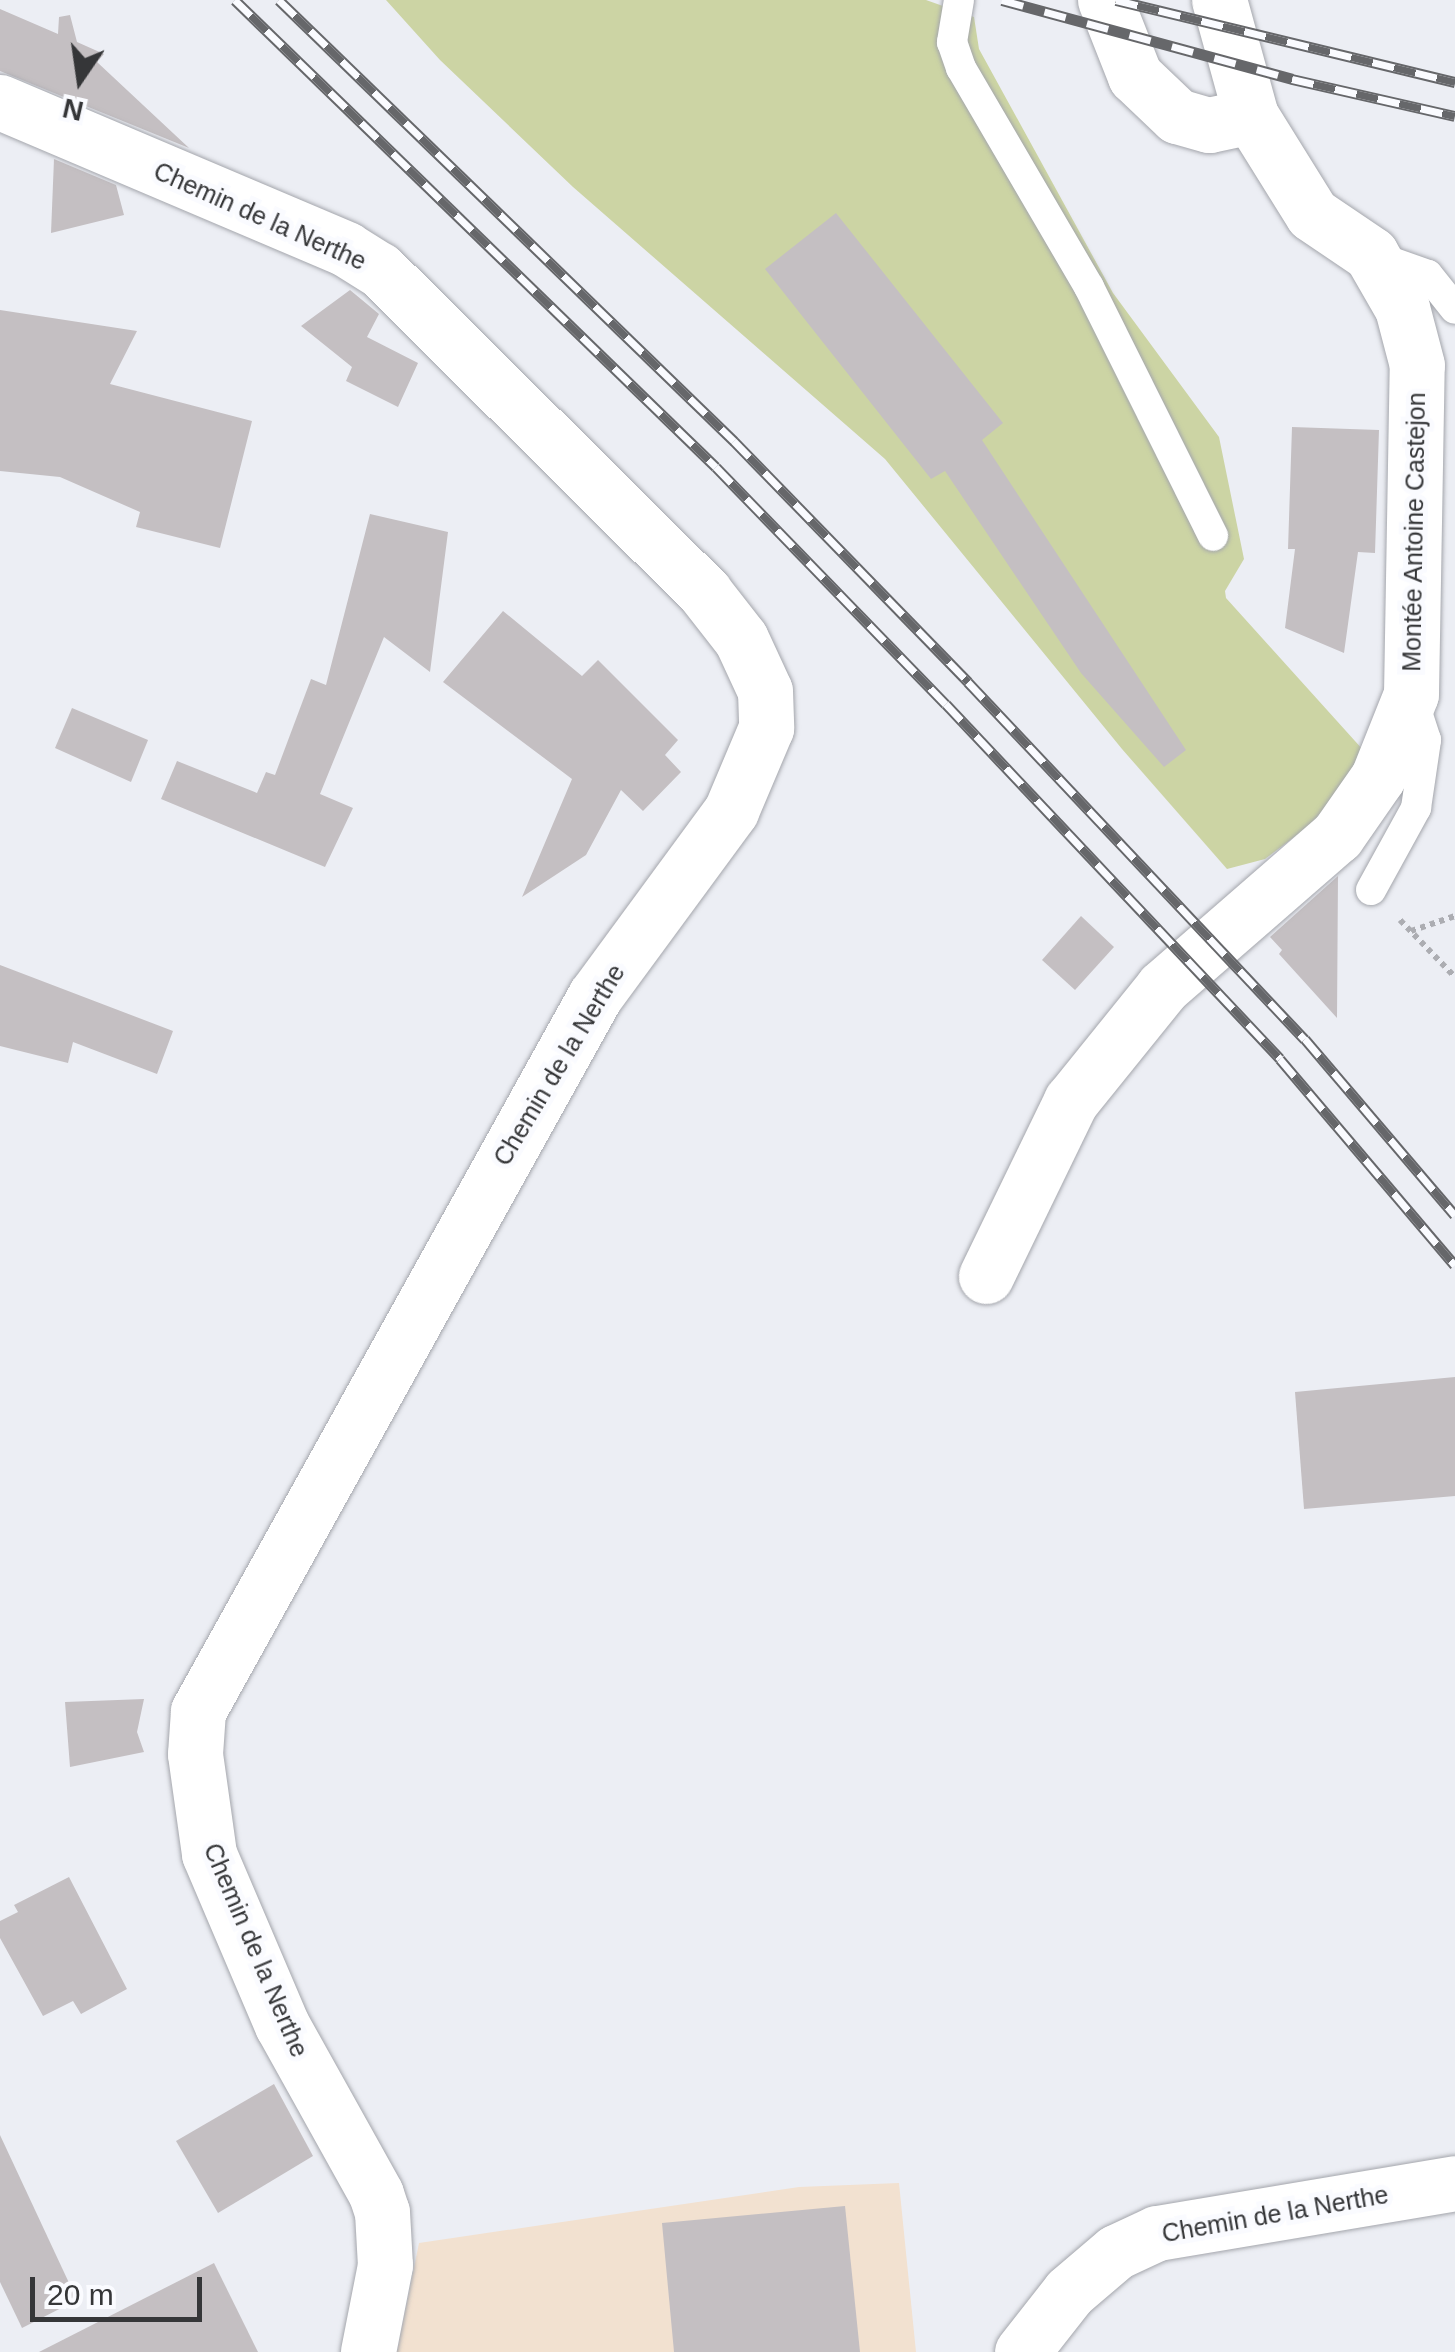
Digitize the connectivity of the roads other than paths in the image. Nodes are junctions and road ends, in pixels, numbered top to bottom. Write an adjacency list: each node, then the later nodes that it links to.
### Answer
1 (959, 0): 8 (lane)
2 (1106, 0): 5 (street)
3 (1219, 0): 5 (street, Montée Antoine Castejon)
4 (0, 102): 13 (street, Chemin de la Nerthe)
5 (1252, 116): 6 (street, Montée Antoine Castejon)
6 (1372, 254): 7 (lane); 9 (street, Montée Antoine Castejon)
7 (1455, 309)
8 (1213, 536)
9 (1411, 694): 10 (lane); 11 (street, Montée Antoine Castejon)
10 (1371, 890)
11 (986, 1276)
12 (1455, 2183): 14 (street, Chemin de la Nerthe)
13 (368, 2352)
14 (1022, 2352)

